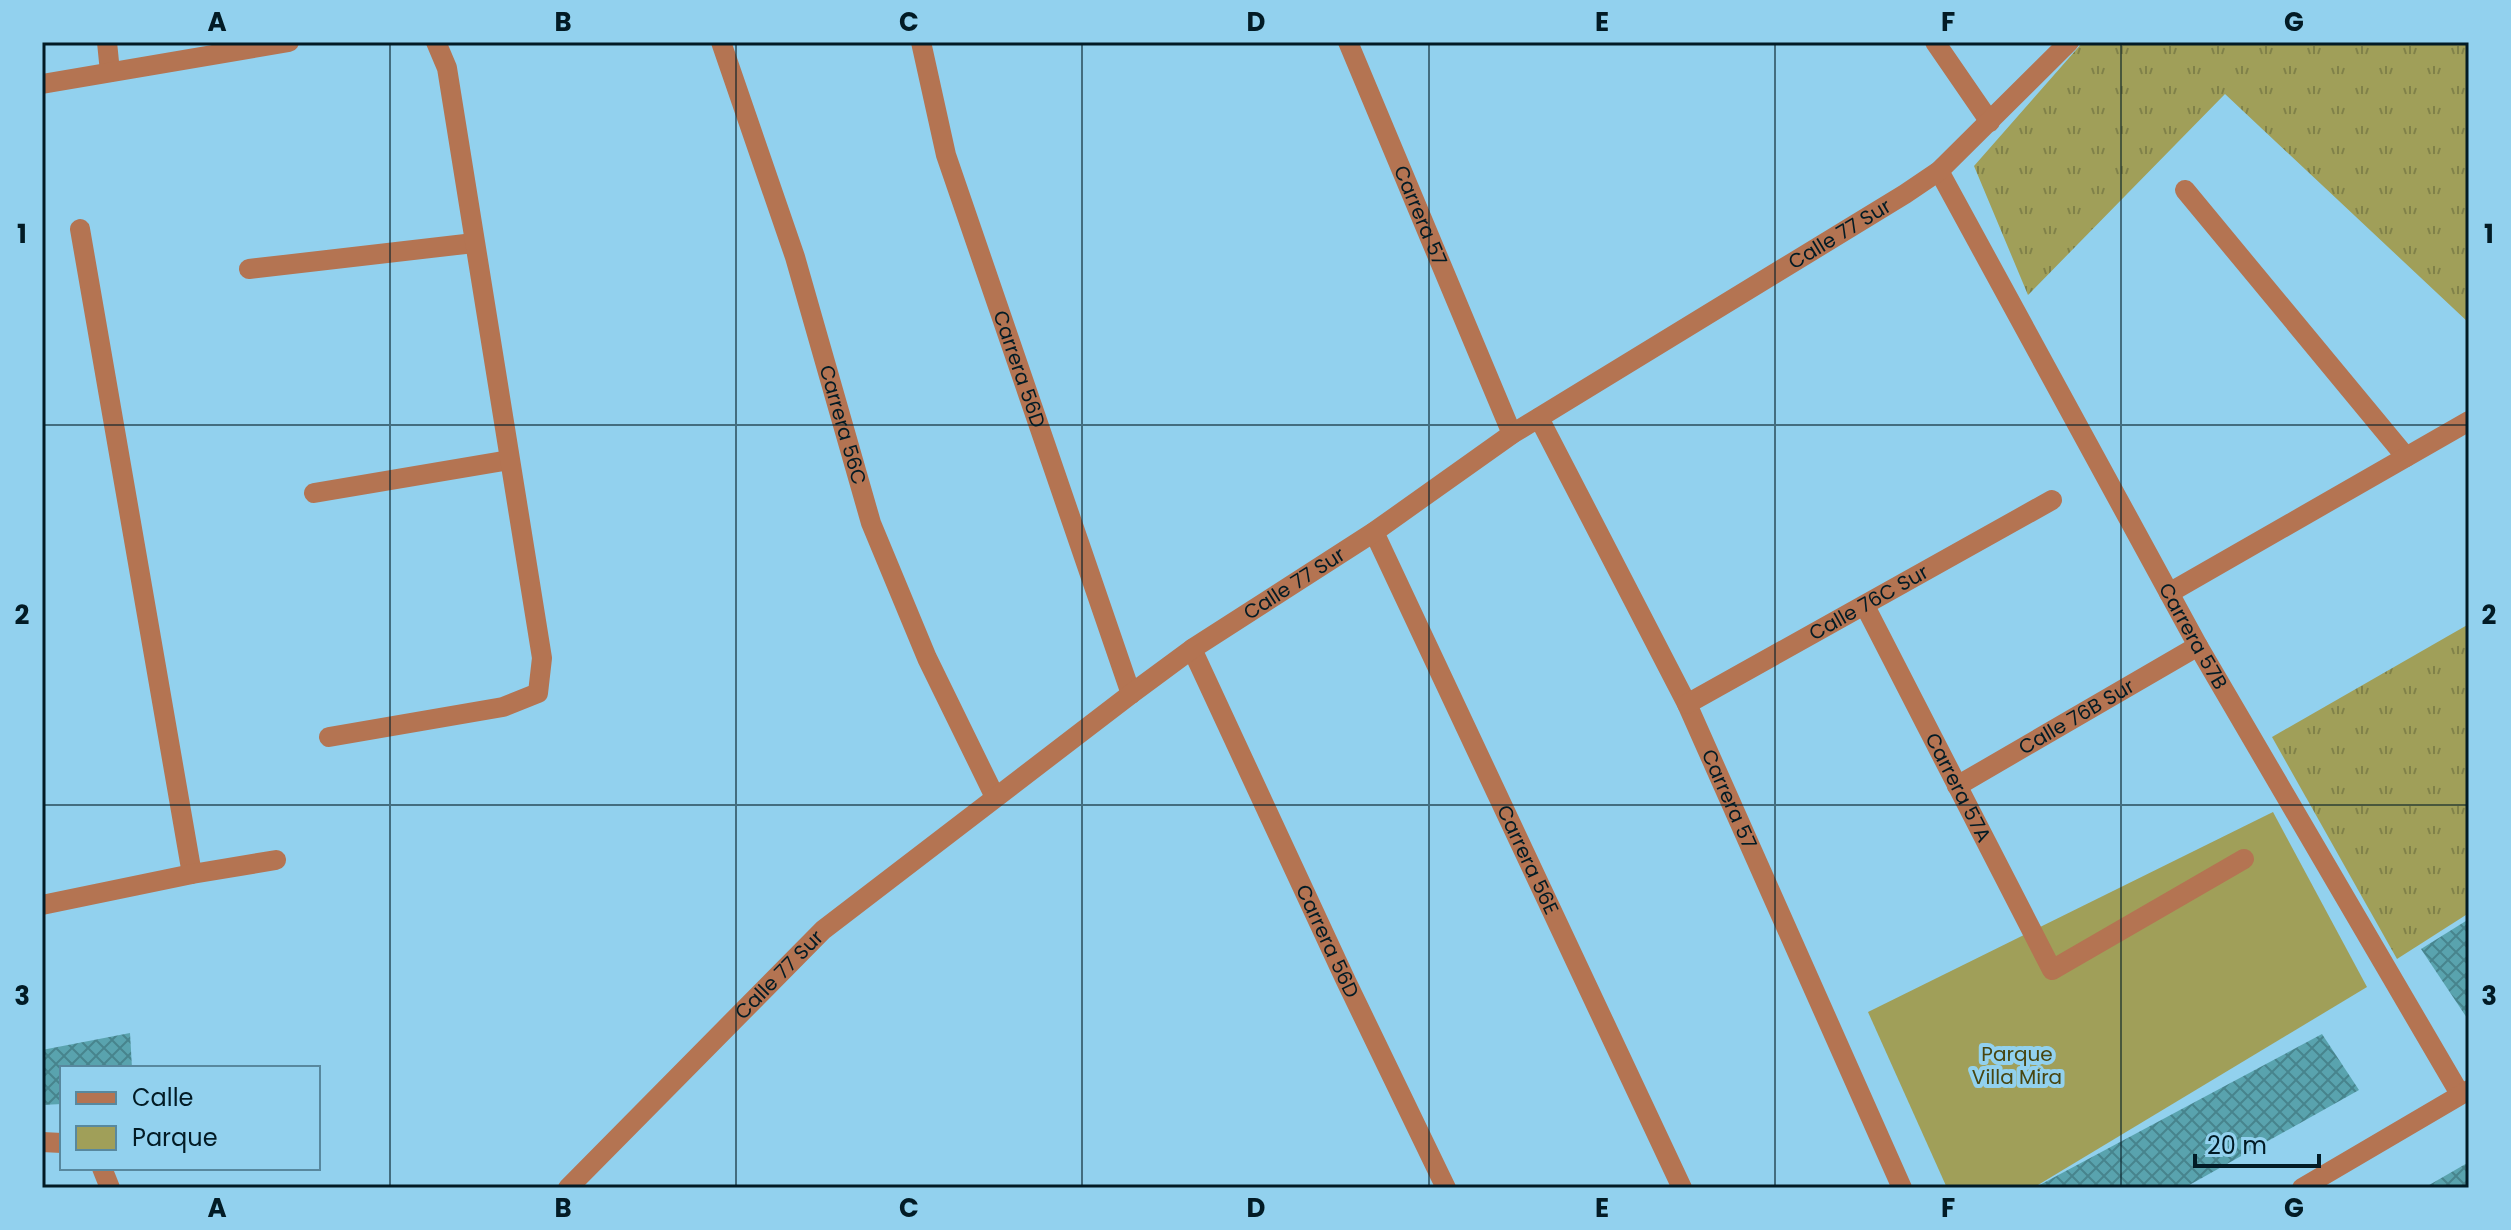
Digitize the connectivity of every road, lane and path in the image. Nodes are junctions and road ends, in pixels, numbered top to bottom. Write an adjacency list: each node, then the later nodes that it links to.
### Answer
1 (107, 42): 9 (street)
2 (289, 42): 9 (street)
3 (436, 42): 15 (street)
4 (721, 42): 33 (street, Carrera 56C)
5 (921, 42): 29 (street, Carrera 56D)
6 (1348, 42): 19 (street, Carrera 57)
7 (1935, 42): 11 (street)
8 (2069, 42): 11 (street, Calle 77 Sur)
9 (110, 72): 10 (street)
10 (42, 84)
11 (1990, 122): 12 (street, Calle 77 Sur)
12 (1939, 171): 17 (street, Calle 77 Sur); 25 (street, Carrera 57B)
13 (2185, 190): 20 (street)
14 (80, 229): 36 (street)
15 (474, 243): 16 (street); 21 (street)
16 (249, 269)
17 (1539, 418): 19 (street, Calle 77 Sur); 30 (street, Carrera 57)
18 (2469, 421): 20 (street)
19 (1512, 434): 24 (street, Calle 77 Sur)
20 (2406, 457): 25 (street)
21 (509, 460): 22 (street); 31 (street)
22 (314, 493)
23 (2052, 500): 26 (street, Calle 76C Sur)
24 (1374, 532): 28 (street, Calle 77 Sur); 41 (street, Carrera 56E)
25 (2169, 593): 27 (street, Carrera 57B)
26 (1865, 606): 30 (street, Calle 76C Sur); 32 (street, Carrera 57A)
27 (2198, 646): 32 (street, Calle 76B Sur); 38 (street, Carrera 57B)
28 (1192, 649): 29 (street, Calle 77 Sur); 40 (street, Carrera 56D)
29 (1131, 694): 33 (street, Calle 77 Sur)
30 (1687, 704): 42 (street, Carrera 57)
31 (329, 737)
32 (1957, 786): 34 (street, Carrera 57A)
33 (995, 797): 39 (street, Calle 77 Sur)
34 (2244, 859)
35 (276, 860): 36 (street)
36 (192, 874): 37 (street)
37 (42, 905)
38 (2465, 1092): 43 (street)
39 (568, 1188)
40 (1446, 1188)
41 (1682, 1188)
42 (1902, 1188)
43 (2302, 1188)

